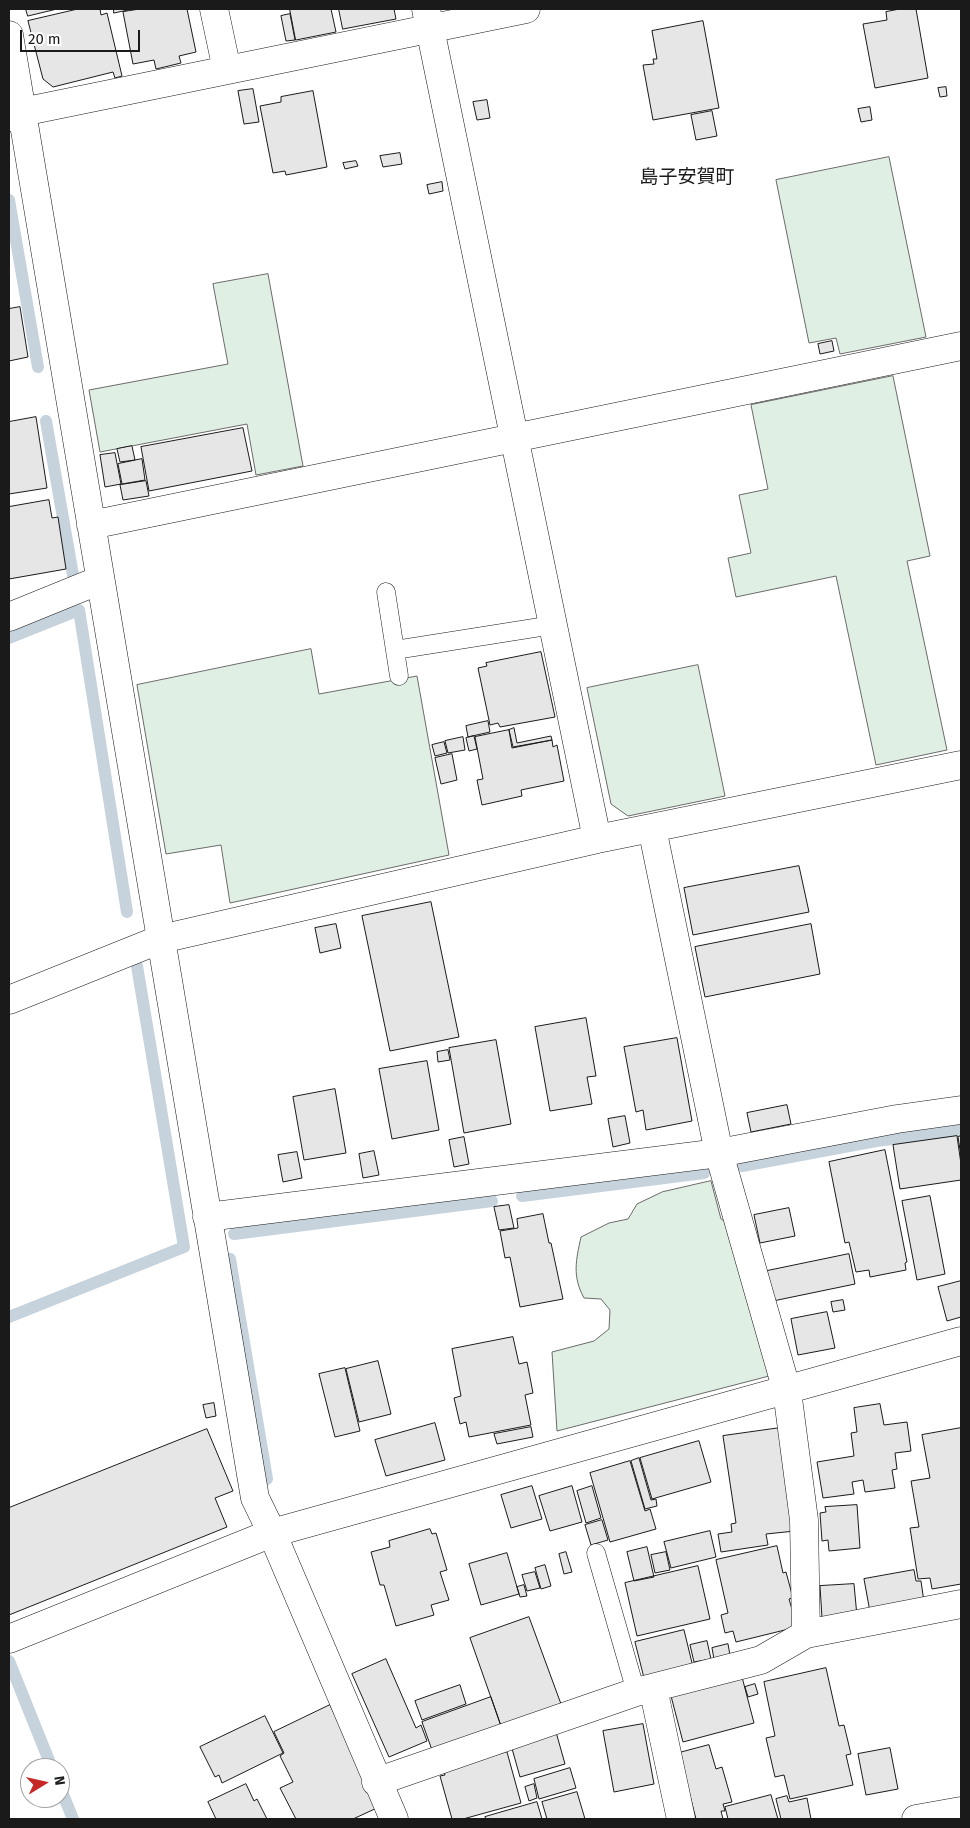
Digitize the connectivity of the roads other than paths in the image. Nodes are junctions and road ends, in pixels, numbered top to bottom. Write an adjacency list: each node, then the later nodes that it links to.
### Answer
1 (214, 9): 5 (street)
2 (526, 9): 3 (street)
3 (428, 19): 5 (street); 8 (street)
4 (9, 35): 6 (street)
5 (226, 70): 6 (street)
6 (15, 115): 9 (street)
7 (961, 346): 8 (street)
8 (514, 438): 9 (street); 13 (street)
9 (91, 525): 10 (street)
10 (100, 580): 12 (street); 19 (street)
11 (386, 592): 14 (lane)
12 (9, 616)
13 (553, 624): 14 (lane); 18 (street)
14 (395, 650): 15 (lane)
15 (399, 676)
16 (961, 765): 17 (street)
17 (652, 828): 18 (street); 22 (street)
18 (597, 839): 19 (street)
19 (161, 939): 20 (street); 23 (street)
20 (9, 1000)
21 (961, 1110): 22 (street)
22 (720, 1154): 23 (street); 25 (street)
23 (207, 1217): 26 (street)
24 (961, 1341): 25 (street)
25 (787, 1391): 26 (street); 29 (street)
26 (272, 1533): 30 (street); 32 (street)
27 (596, 1553): 31 (lane)
28 (961, 1604): 29 (street)
29 (806, 1634): 31 (street)
30 (9, 1639)
31 (645, 1690): 32 (street); 35 (street)
32 (376, 1782): 34 (street)
33 (961, 1811): 36 (street)
34 (394, 1819)
35 (681, 1819)
36 (916, 1819)

